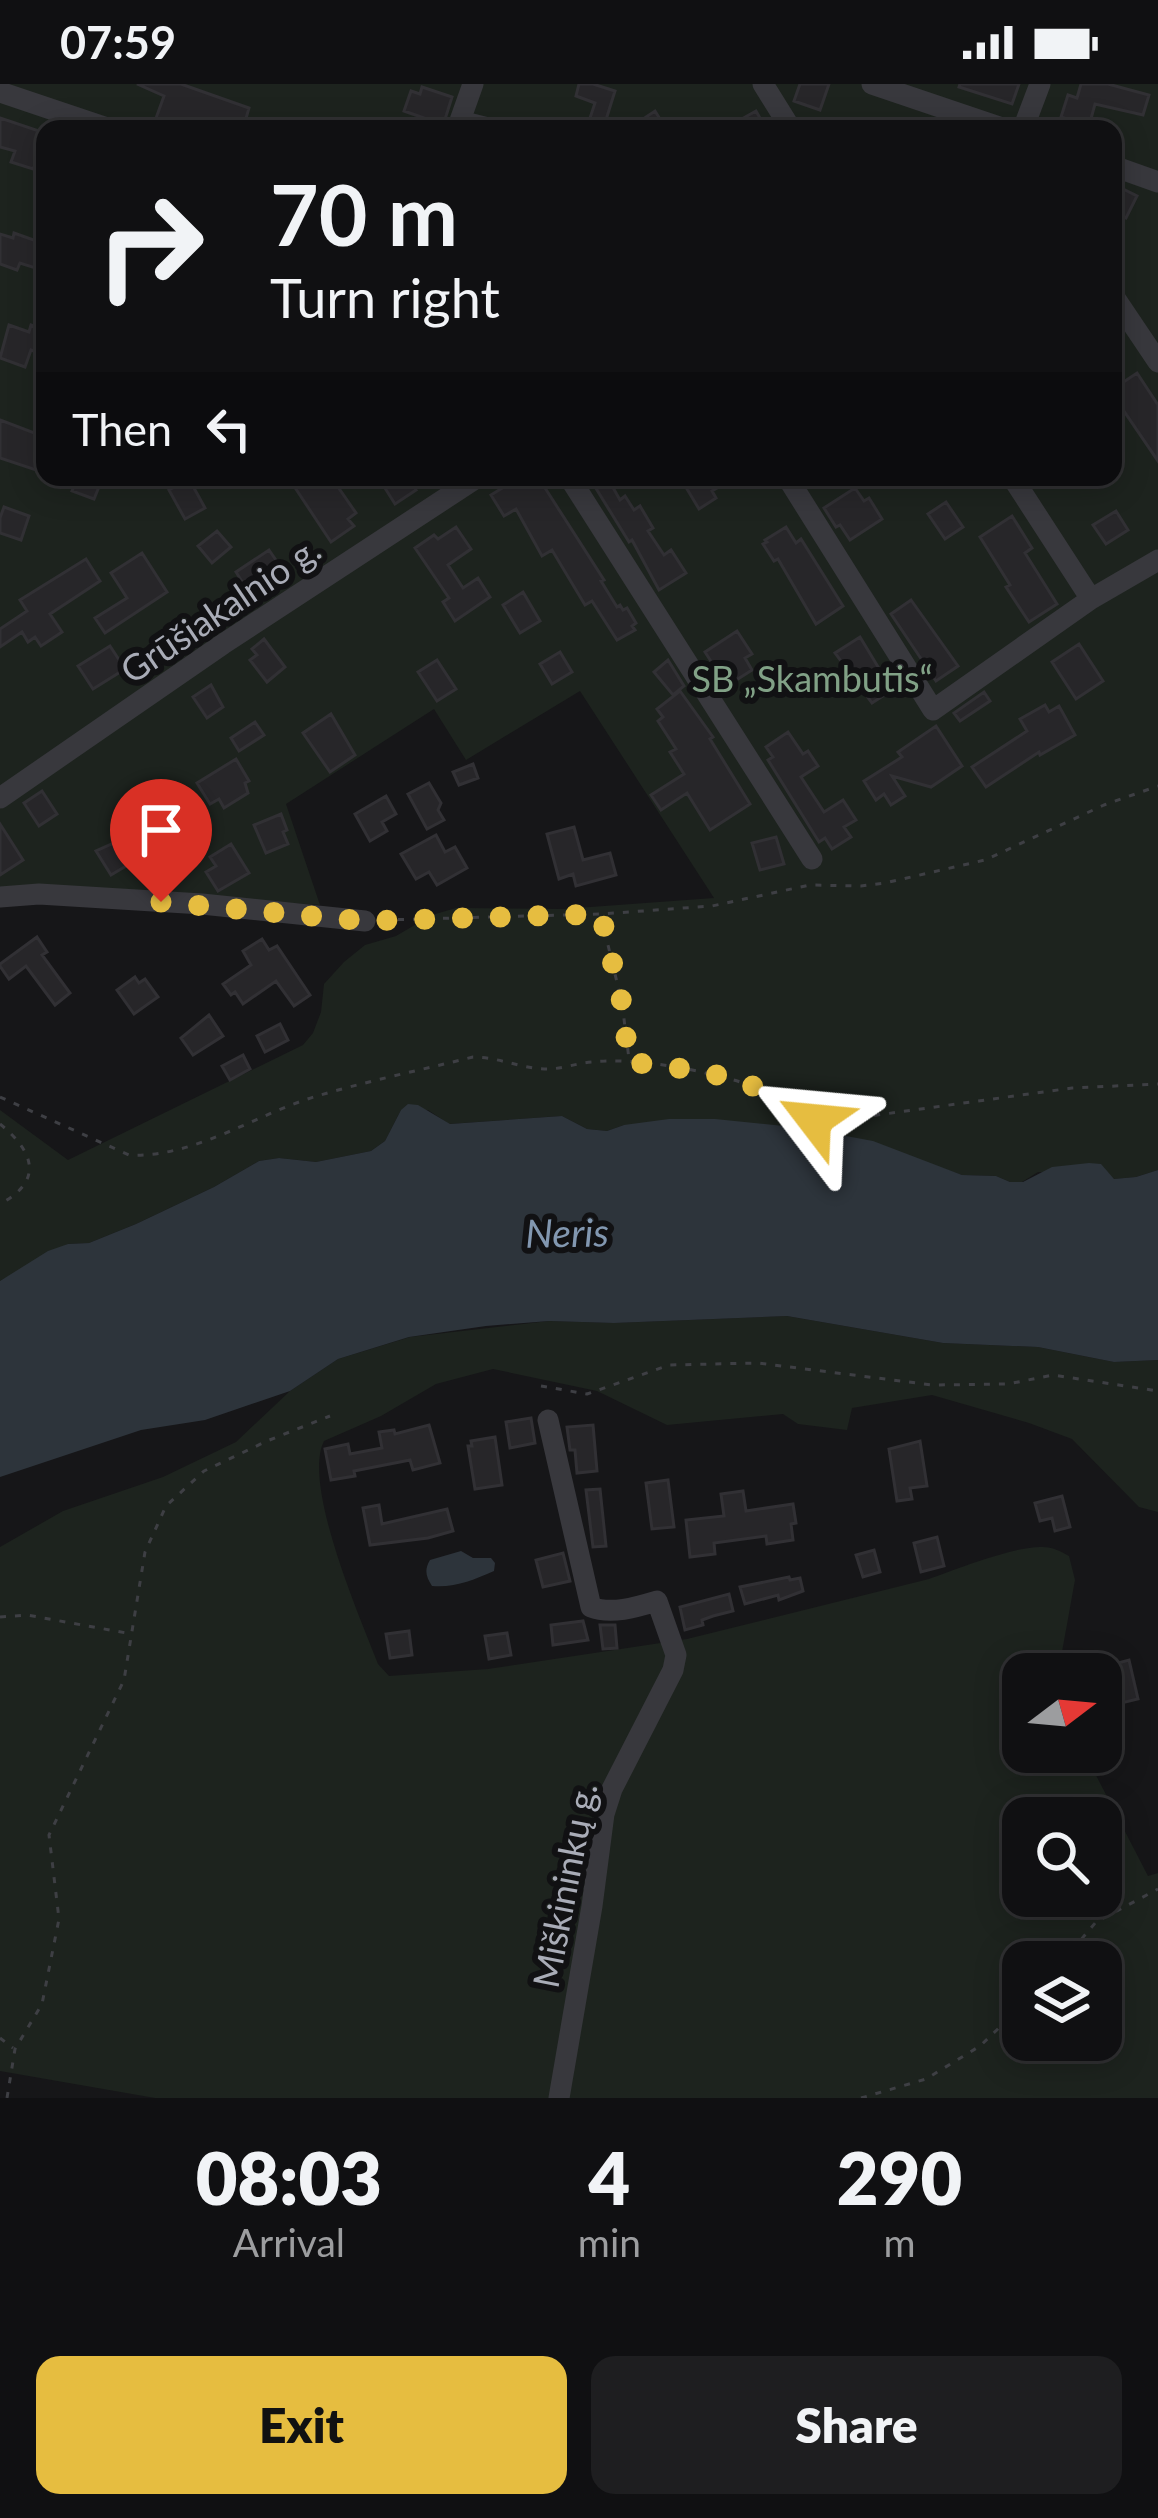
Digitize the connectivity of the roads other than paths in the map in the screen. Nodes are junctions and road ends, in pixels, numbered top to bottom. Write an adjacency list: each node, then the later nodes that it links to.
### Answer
1 (473, 84): 7 (street)
2 (763, 84): 8 (street)
3 (872, 84): 9 (street)
4 (1040, 84): 10 (street)
5 (0, 92): 6 (street)
6 (83, 120)
7 (461, 120)
8 (785, 120)
9 (978, 120)
10 (1026, 120)
11 (1122, 169): 12 (street)
12 (1158, 182)
13 (1122, 308): 14 (street)
14 (1158, 362)
15 (464, 486): 21 (street, Grūšiakalnio g.)
16 (575, 486): 22 (street)
17 (793, 486): 20 (street)
18 (1018, 486): 20 (street)
19 (1158, 560): 20 (street)
20 (1090, 599)
21 (0, 798)
22 (812, 859)
23 (0, 897): 24 (street)
24 (365, 921)
25 (548, 1420): 26 (street, Miškininkų g.)
26 (559, 2098)

